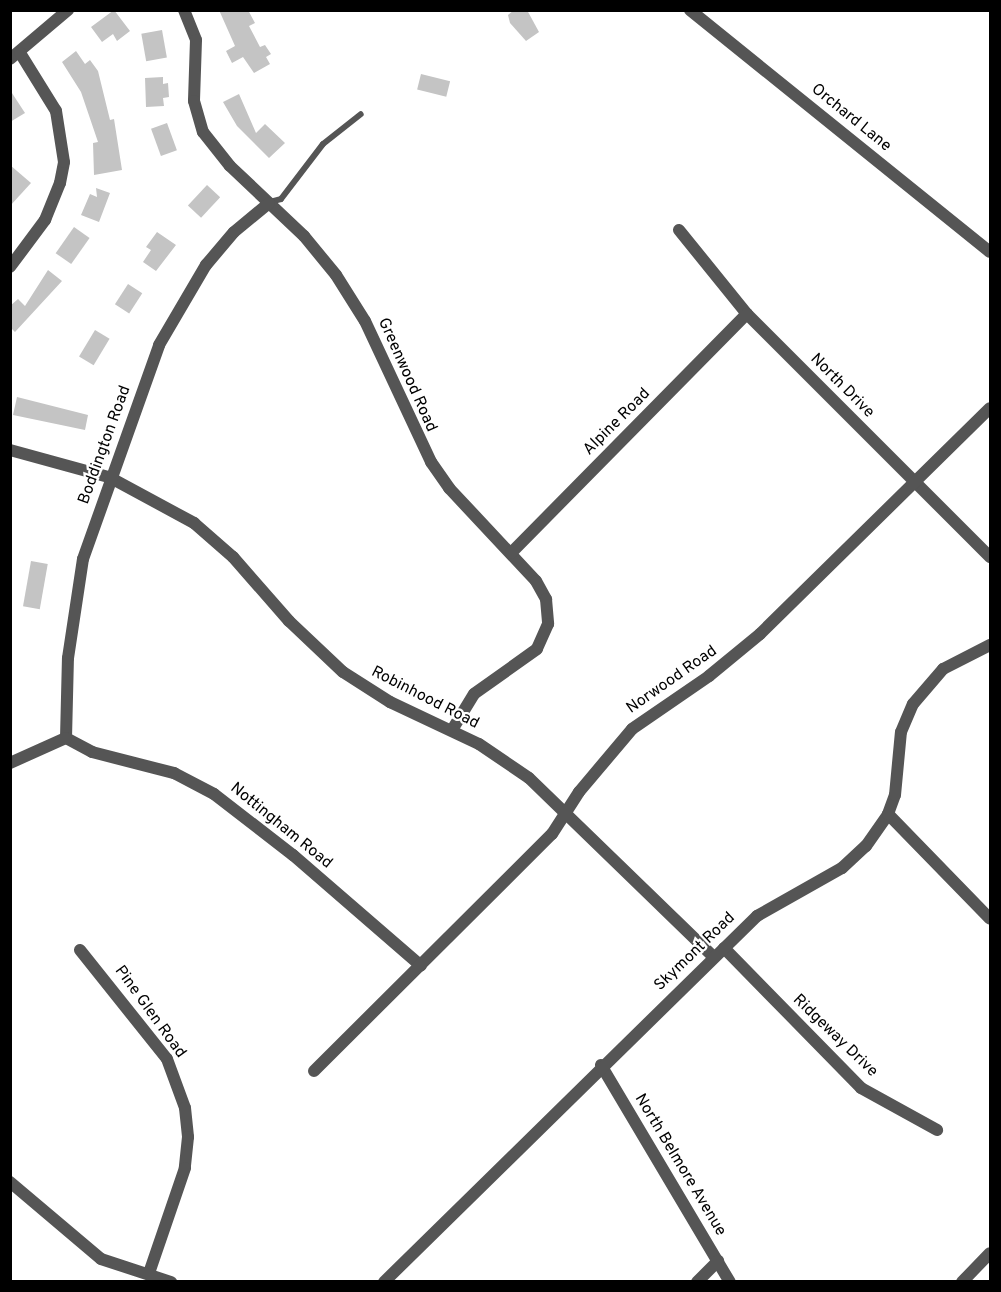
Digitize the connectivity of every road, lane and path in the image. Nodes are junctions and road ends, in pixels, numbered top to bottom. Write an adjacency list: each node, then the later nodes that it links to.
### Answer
1 (68, 10): 4 (street)
2 (184, 10): 6 (street, Greenwood Road)
3 (690, 10): 8 (street, Orchard Lane)
4 (15, 56): 9 (street)
5 (361, 114): 6 (lane)
6 (269, 203): 13 (street, Boddington Road); 15 (street, Greenwood Road)
7 (679, 230): 10 (street, North Drive)
8 (990, 252)
9 (10, 267)
10 (747, 314): 14 (street, North Drive); 15 (street, Alpine Road)
11 (990, 408): 14 (street, Norwood Road)
12 (10, 450): 13 (street, Robinhood Road)
13 (109, 477): 18 (street, Robinhood Road); 19 (street, Boddington Road)
14 (916, 484): 16 (street, North Drive); 21 (street, Norwood Road)
15 (511, 554): 18 (street, Greenwood Road)
16 (990, 556)
17 (990, 645): 22 (street, Skymont Road)
18 (452, 730): 21 (street, Robinhood Road)
19 (66, 738): 20 (street); 27 (street, Nottingham Road)
20 (10, 763)
21 (567, 814): 26 (street, Robinhood Road); 27 (street, Norwood Road)
22 (888, 814): 23 (street); 24 (street, Skymont Road)
23 (990, 919)
24 (724, 948): 26 (street, Skymont Road); 30 (street, Ridgeway Drive)
25 (80, 950): 34 (street, Pine Glen Road)
26 (714, 957): 28 (street, Skymont Road)
27 (421, 966): 29 (street, Norwood Road)
28 (601, 1065): 33 (street, North Belmore Avenue); 36 (street, Skymont Road)
29 (314, 1071)
30 (937, 1130)
31 (10, 1182): 34 (street)
32 (990, 1253): 39 (street)
33 (718, 1261): 37 (street); 38 (street, North Belmore Avenue)
34 (149, 1273): 35 (street)
35 (171, 1281)
36 (384, 1281)
37 (697, 1281)
38 (730, 1281)
39 (962, 1281)

